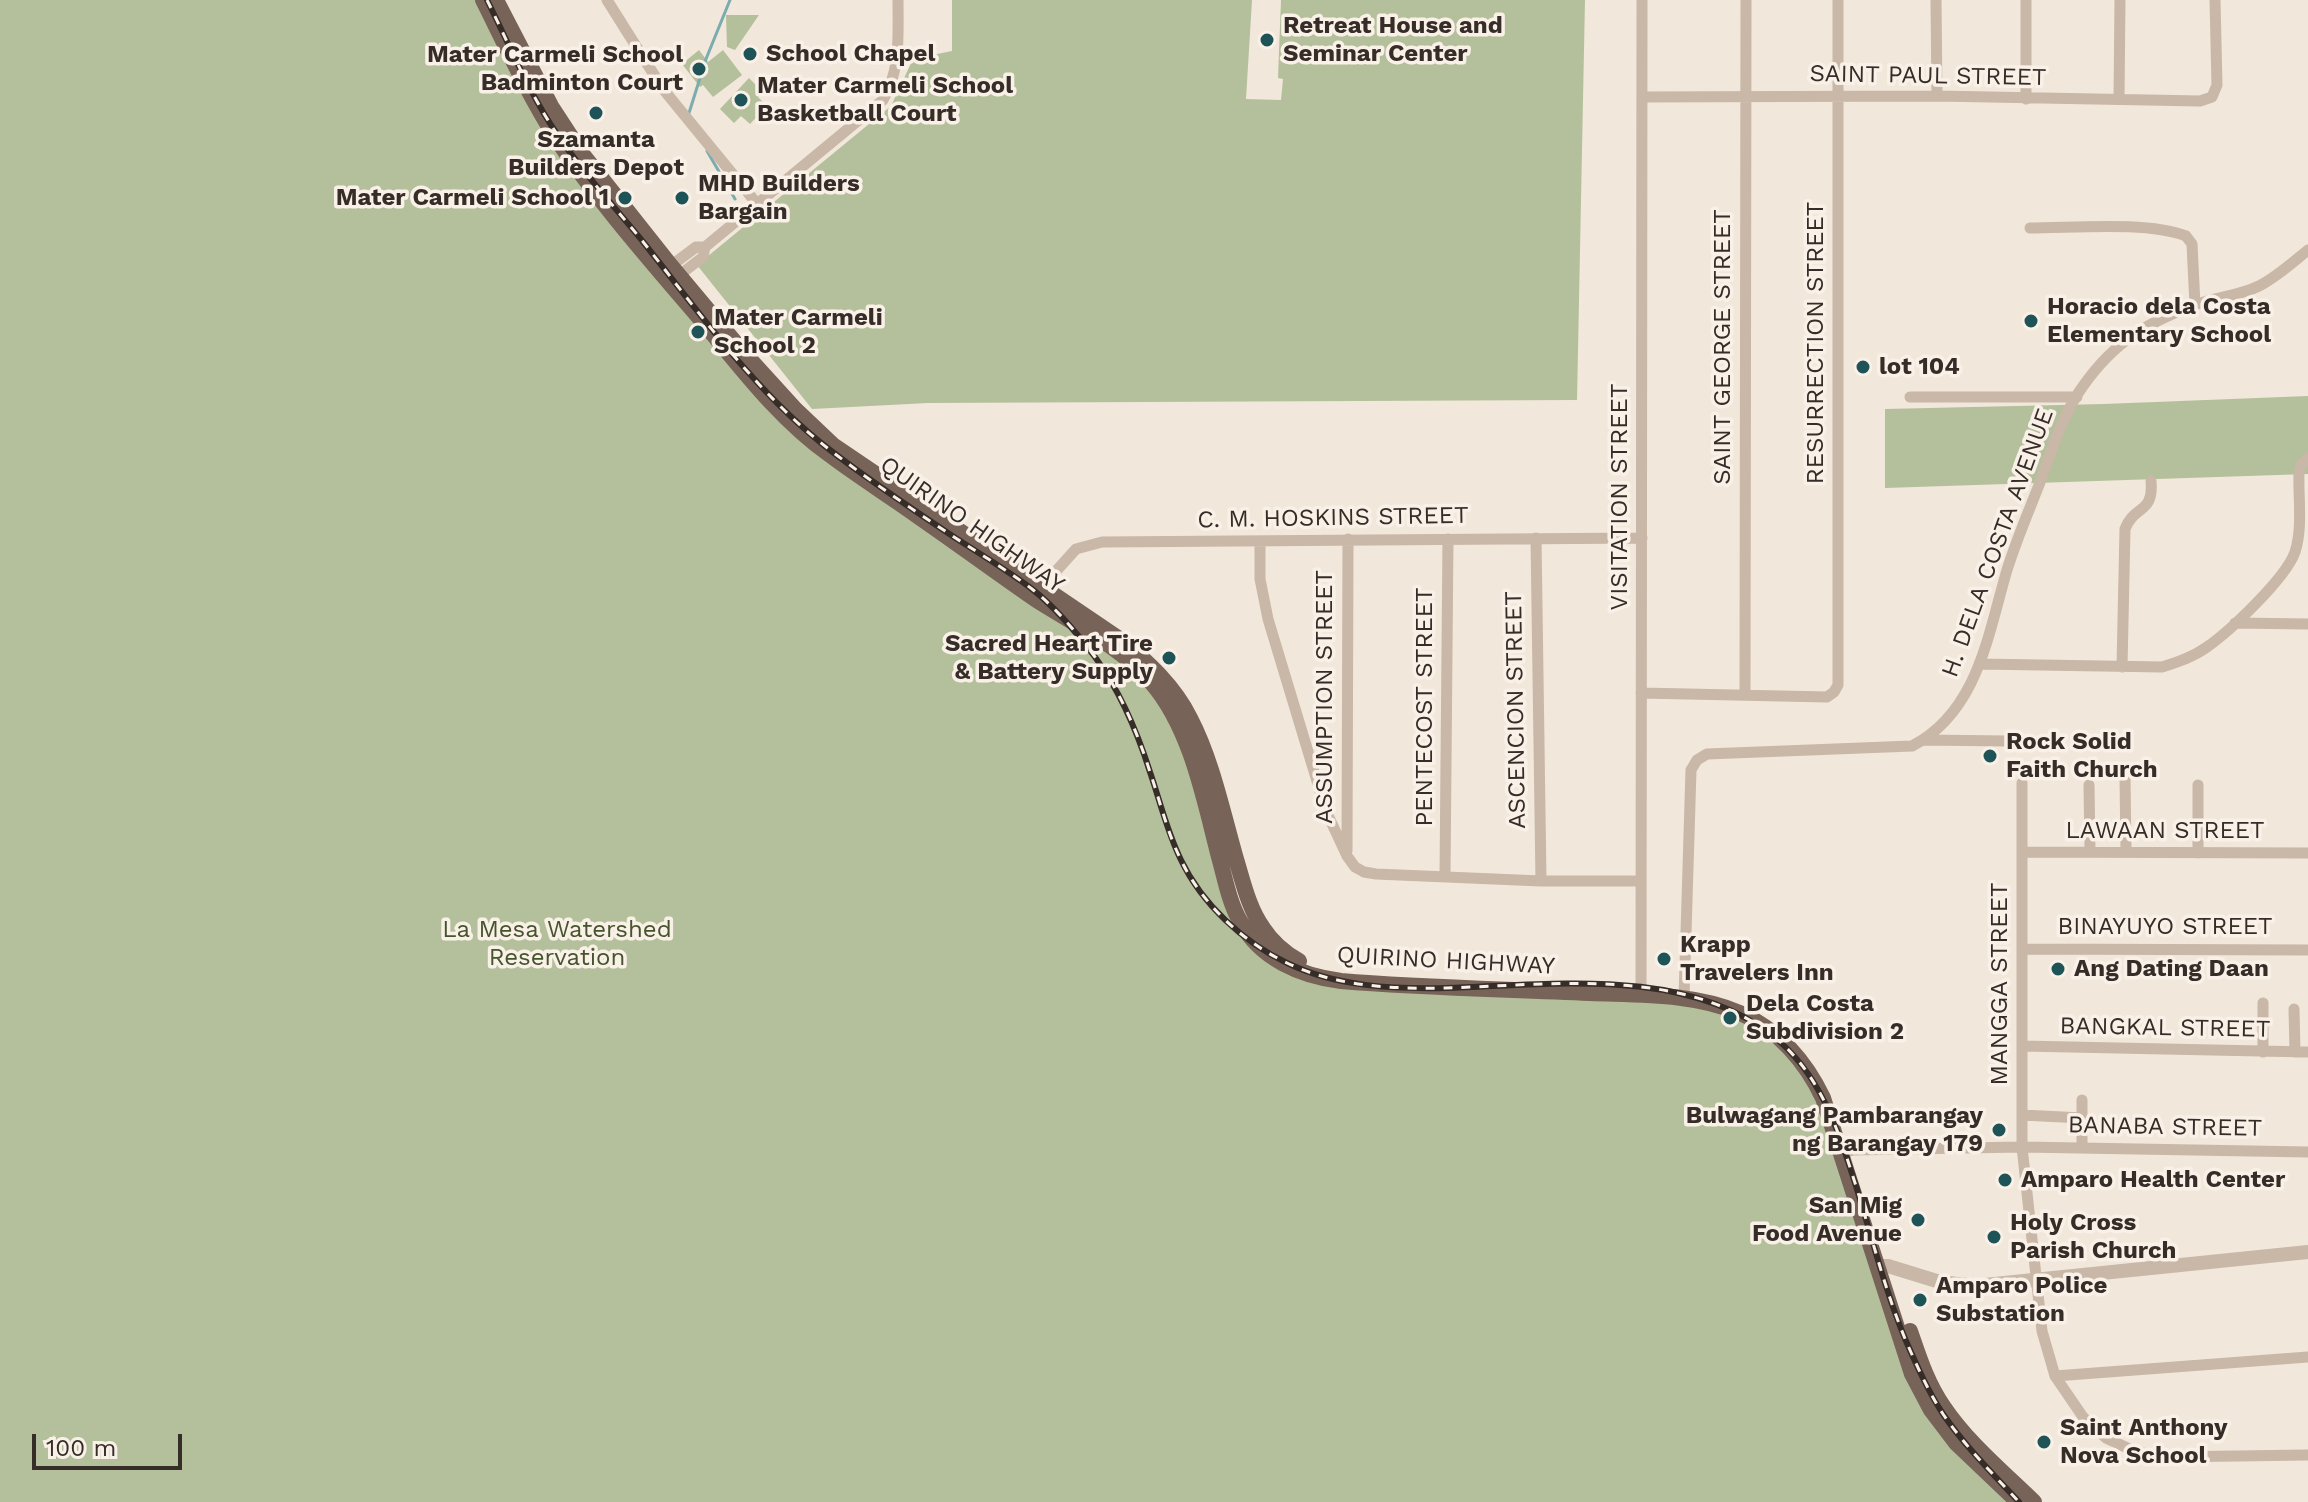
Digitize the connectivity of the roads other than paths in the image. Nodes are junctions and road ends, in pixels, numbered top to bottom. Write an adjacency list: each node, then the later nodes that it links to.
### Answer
1 (483, 0): 21 (main road, QUIRINO HIGHWAY)
2 (496, 0): 21 (main road, QUIRINO HIGHWAY)
3 (607, 0): 18 (street)
4 (898, 0): 18 (street)
5 (1642, 0): 14 (street, VISITATION STREET)
6 (1746, 0): 15 (street, SAINT GEORGE STREET)
7 (1838, 0): 12 (street, RESURRECTION STREET)
8 (1936, 0): 13 (street)
9 (2026, 0): 16 (street)
10 (2120, 0): 17 (street)
11 (2215, 0): 17 (street, SAINT PAUL STREET)
12 (1838, 96): 13 (street, SAINT PAUL STREET); 15 (street, SAINT PAUL STREET); 40 (street, RESURRECTION STREET)
13 (1937, 96): 16 (street, SAINT PAUL STREET)
14 (1642, 97): 15 (street, SAINT PAUL STREET); 28 (street, VISITATION STREET)
15 (1745, 97): 40 (street, SAINT GEORGE STREET)
16 (2026, 99): 17 (street, SAINT PAUL STREET)
17 (2119, 99)
18 (758, 205): 21 (street)
19 (2030, 228): 22 (street)
20 (2308, 250): 22 (street, H. DELA COSTA AVENUE)
21 (670, 274): 32 (main road, QUIRINO HIGHWAY)
22 (2195, 305): 24 (street, H. DELA COSTA AVENUE)
23 (1910, 397): 24 (street)
24 (2077, 397): 37 (street, H. DELA COSTA AVENUE)
25 (2308, 458): 33 (street)
26 (2151, 481): 38 (street)
27 (1536, 538): 28 (street, C. M. HOSKINS STREET); 30 (street, C. M. HOSKINS STREET); 54 (street, ASCENCION STREET)
28 (1642, 538): 39 (street, VISITATION STREET)
29 (1348, 539): 30 (street, C. M. HOSKINS STREET); 31 (street, C. M. HOSKINS STREET); 52 (street, ASSUMPTION STREET)
30 (1448, 539): 53 (street, PENTECOST STREET)
31 (1260, 541): 32 (street, C. M. HOSKINS STREET); 52 (street)
32 (1038, 592): 58 (main road, QUIRINO HIGHWAY)
33 (2254, 605): 34 (street); 35 (street)
34 (2235, 623): 35 (street); 38 (street)
35 (2261, 623): 36 (street)
36 (2308, 624)
37 (1979, 664): 38 (street); 41 (street, H. DELA COSTA AVENUE)
38 (2122, 667)
39 (1641, 693): 40 (street); 55 (street, VISITATION STREET)
40 (1745, 694)
41 (1923, 740): 42 (street); 59 (street)
42 (2007, 741)
43 (2125, 776): 49 (street)
44 (2022, 783): 47 (street, MANGGA STREET)
45 (2089, 785): 48 (street)
46 (2198, 785): 50 (street)
47 (2022, 852): 48 (street, LAWAAN STREET); 56 (street, MANGGA STREET)
48 (2090, 852): 49 (street, LAWAAN STREET)
49 (2126, 852): 50 (street, LAWAAN STREET)
50 (2198, 853): 51 (street, LAWAAN STREET)
51 (2308, 853)
52 (1347, 856): 53 (street)
53 (1445, 876): 54 (street)
54 (1541, 881): 55 (street)
55 (1641, 881): 58 (street, VISITATION STREET)
56 (2022, 949): 57 (street, BINAYUYO STREET); 62 (street, MANGGA STREET)
57 (2308, 950)
58 (1641, 989): 59 (main road, QUIRINO HIGHWAY)
59 (1685, 992): 70 (main road, QUIRINO HIGHWAY)
60 (2263, 1003): 63 (street)
61 (2294, 1009): 64 (street)
62 (2022, 1046): 63 (street, BANGKAL STREET); 66 (street, MANGGA STREET)
63 (2263, 1052): 64 (street, BANGKAL STREET)
64 (2302, 1052)
65 (2082, 1100): 67 (street)
66 (2022, 1115): 67 (street); 68 (street, MANGGA STREET)
67 (2082, 1118): 69 (street)
68 (2022, 1147): 69 (street, BANABA STREET); 70 (street, BANABA STREET); 74 (street, MANGGA STREET)
69 (2082, 1147): 71 (street, BANABA STREET)
70 (1846, 1152): 73 (main road, QUIRINO HIGHWAY)
71 (2308, 1152)
72 (2308, 1252): 74 (street)
73 (1883, 1266): 74 (street); 78 (main road, QUIRINO HIGHWAY); 79 (main road, QUIRINO HIGHWAY)
74 (2036, 1280): 76 (street, MANGGA STREET)
75 (2308, 1357): 76 (street)
76 (2055, 1376): 77 (street, MANGGA STREET)
77 (2308, 1455)
78 (2018, 1502)
79 (2034, 1502)

